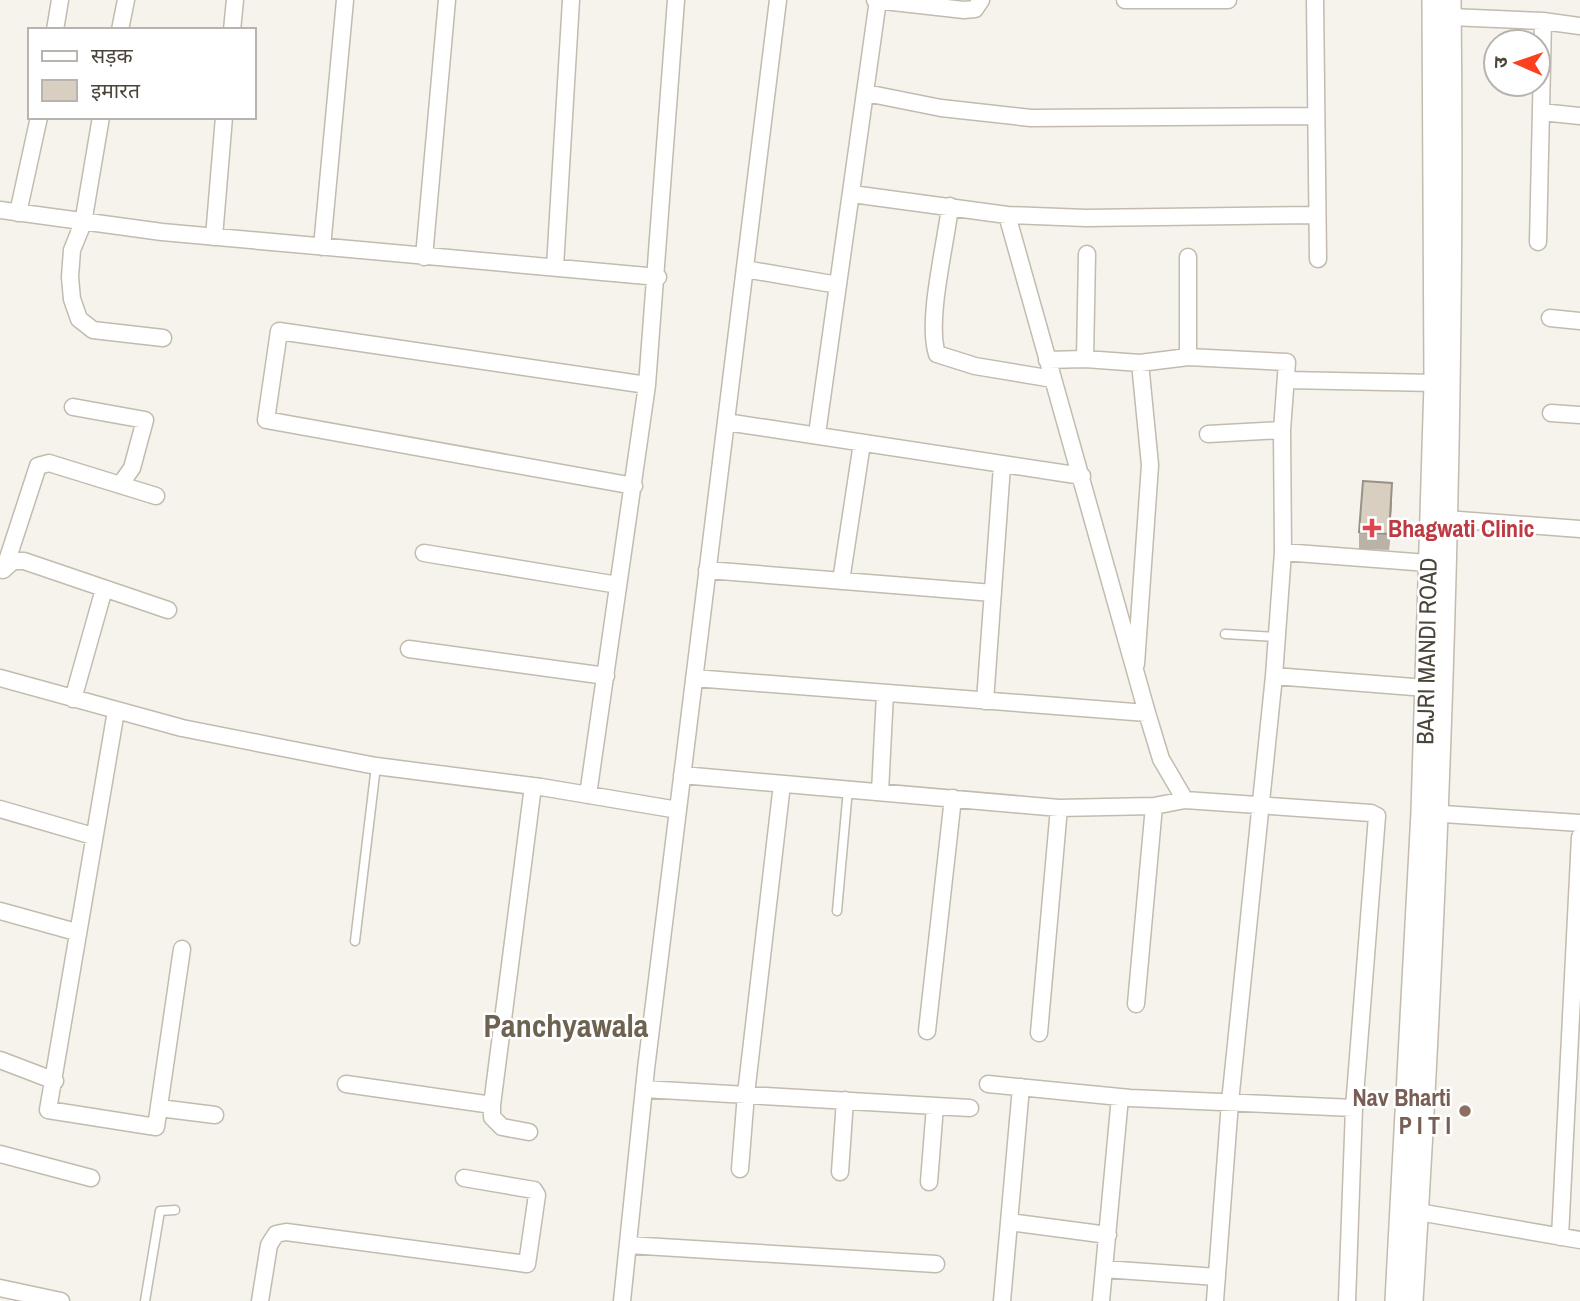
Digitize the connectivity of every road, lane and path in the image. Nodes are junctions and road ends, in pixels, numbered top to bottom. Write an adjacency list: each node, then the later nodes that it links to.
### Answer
1 (60, 0): 18 (street)
2 (126, 0): 19 (street)
3 (235, 0): 20 (street)
4 (345, 0): 37 (street)
5 (447, 0): 39 (street)
6 (571, 0): 42 (street)
7 (676, 0): 44 (street)
8 (778, 0): 43 (street)
9 (877, 0): 10 (street); 21 (street)
10 (981, 0)
11 (1125, 0): 12 (street)
12 (1228, 0)
13 (1315, 0): 23 (street)
14 (1435, 0): 15 (street); 55 (street, BAJRI MANDI ROAD)
15 (1450, 9): 16 (street); 70 (street)
16 (1543, 21): 17 (street); 22 (street)
17 (1580, 26)
18 (55, 28)
19 (120, 28)
20 (232, 28)
21 (866, 93): 23 (street); 28 (street)
22 (1541, 112): 24 (street); 36 (street)
23 (1317, 116): 33 (street)
24 (1580, 116)
25 (39, 119): 31 (street)
26 (101, 119): 34 (street)
27 (224, 119): 35 (street)
28 (852, 194): 29 (street); 45 (street)
29 (950, 206): 32 (street); 53 (street)
30 (0, 210): 31 (street)
31 (18, 213): 34 (street)
32 (1007, 215): 33 (street); 51 (street)
33 (1317, 215): 41 (street)
34 (83, 223): 35 (street); 48 (street)
35 (214, 237): 37 (street)
36 (1538, 242)
37 (322, 247): 39 (street)
38 (1087, 254): 50 (street)
39 (424, 257): 42 (street)
40 (1188, 257): 49 (street)
41 (1318, 259)
42 (555, 267): 44 (street)
43 (745, 269): 45 (street); 60 (street)
44 (658, 276): 56 (street)
45 (838, 285): 62 (street)
46 (1550, 318): 47 (street)
47 (1580, 321)
48 (163, 338)
49 (1188, 357): 52 (street); 54 (street)
50 (1085, 359): 51 (street); 52 (street)
51 (1047, 360): 53 (street)
52 (1140, 363): 85 (street)
53 (1054, 380): 66 (street)
54 (1286, 380): 55 (street); 61 (street)
55 (1435, 383): 74 (street, BAJRI MANDI ROAD)
56 (647, 384): 68 (street); 68 (street)
57 (73, 407): 67 (street)
58 (1551, 413): 59 (street)
59 (1580, 415)
60 (726, 422): 62 (street); 75 (street)
61 (1282, 430): 63 (street); 72 (street)
62 (817, 434): 64 (street)
63 (1208, 434)
64 (862, 443): 65 (street); 77 (street)
65 (1002, 466): 66 (street); 80 (street)
66 (1082, 476): 85 (street)
67 (120, 485): 69 (street); 76 (street)
68 (634, 486): 78 (street)
69 (156, 496)
70 (1446, 519): 71 (street); 110 (street)
71 (1580, 529)
72 (1283, 552): 74 (street); 83 (street)
73 (424, 553): 78 (street)
74 (1428, 563): 90 (street, BAJRI MANDI ROAD)
75 (707, 570): 77 (street); 89 (street)
76 (2, 571): 79 (street)
77 (841, 581): 80 (street)
78 (618, 585): 86 (street)
79 (104, 589): 81 (street); 92 (street)
80 (993, 593): 93 (street)
81 (168, 610)
82 (1225, 634): 83 (lane)
83 (1276, 637): 87 (street)
84 (409, 649): 86 (street)
85 (1135, 673): 95 (street)
86 (606, 676): 102 (street)
87 (1275, 677): 90 (street); 105 (street)
88 (0, 678): 92 (street)
89 (694, 678): 91 (street); 97 (street)
90 (1426, 688): 110 (street, BAJRI MANDI ROAD)
91 (885, 693): 93 (street); 101 (street)
92 (72, 699): 94 (street)
93 (985, 701): 95 (street)
94 (116, 711): 96 (street); 112 (street)
95 (1147, 713): 104 (street)
96 (376, 766): 99 (street); 118 (lane)
97 (682, 775): 98 (street); 109 (street)
98 (782, 785): 100 (street); 131 (street)
99 (533, 786): 102 (street); 135 (street)
100 (848, 789): 101 (street); 116 (lane)
101 (880, 792): 103 (street)
102 (588, 795): 109 (street)
103 (953, 798): 107 (street); 122 (street)
104 (1185, 800): 105 (street); 106 (street)
105 (1259, 805): 134 (street); 139 (street)
106 (1154, 806): 107 (street); 121 (street)
107 (1059, 808): 123 (street)
108 (0, 809): 112 (street)
109 (678, 810): 130 (street)
110 (1430, 813): 111 (street); 150 (street, BAJRI MANDI ROAD)
111 (1580, 823)
112 (93, 836): 117 (street)
113 (1580, 837): 114 (street)
114 (1579, 860): 120 (street)
115 (0, 911): 117 (street)
116 (837, 911)
117 (76, 932): 126 (street)
118 (355, 941)
119 (182, 949): 137 (street)
120 (1577, 953): 124 (street)
121 (1136, 1004)
122 (926, 1031)
123 (1039, 1033)
124 (1574, 1058): 142 (street)
125 (0, 1060): 126 (street)
126 (55, 1081): 137 (street)
127 (346, 1084): 135 (street)
128 (988, 1084): 129 (street)
129 (1021, 1087): 132 (street); 151 (street)
130 (644, 1089): 131 (street); 155 (street)
131 (746, 1094): 133 (street); 144 (street)
132 (1120, 1097): 134 (street); 152 (street)
133 (845, 1100): 136 (street); 145 (street)
134 (1230, 1102): 139 (street); 158 (street)
135 (492, 1105): 141 (street)
136 (935, 1106): 138 (street); 148 (street)
137 (159, 1108): 140 (street)
138 (970, 1108)
139 (1354, 1108): 168 (street)
140 (215, 1115)
141 (529, 1132)
142 (1572, 1140): 153 (street)
143 (0, 1154): 146 (street)
144 (740, 1169)
145 (840, 1172)
146 (91, 1178)
147 (464, 1178): 163 (street)
148 (929, 1182)
149 (175, 1210): 162 (lane)
150 (1410, 1211): 153 (street); 169 (street, BAJRI MANDI ROAD); 170 (street)
151 (1009, 1222): 152 (street); 165 (street)
152 (1108, 1235): 157 (street)
153 (1560, 1237): 154 (street)
154 (1580, 1240)
155 (628, 1245): 156 (street); 164 (street)
156 (936, 1264)
157 (1104, 1269): 158 (street); 166 (street)
158 (1217, 1277): 167 (street)
159 (0, 1288): 160 (street)
160 (36, 1298): 161 (street)
161 (61, 1301)
162 (145, 1301)
163 (260, 1301)
164 (622, 1301)
165 (1002, 1301)
166 (1101, 1301)
167 (1215, 1301)
168 (1347, 1301)
169 (1396, 1301)
170 (1412, 1301)

